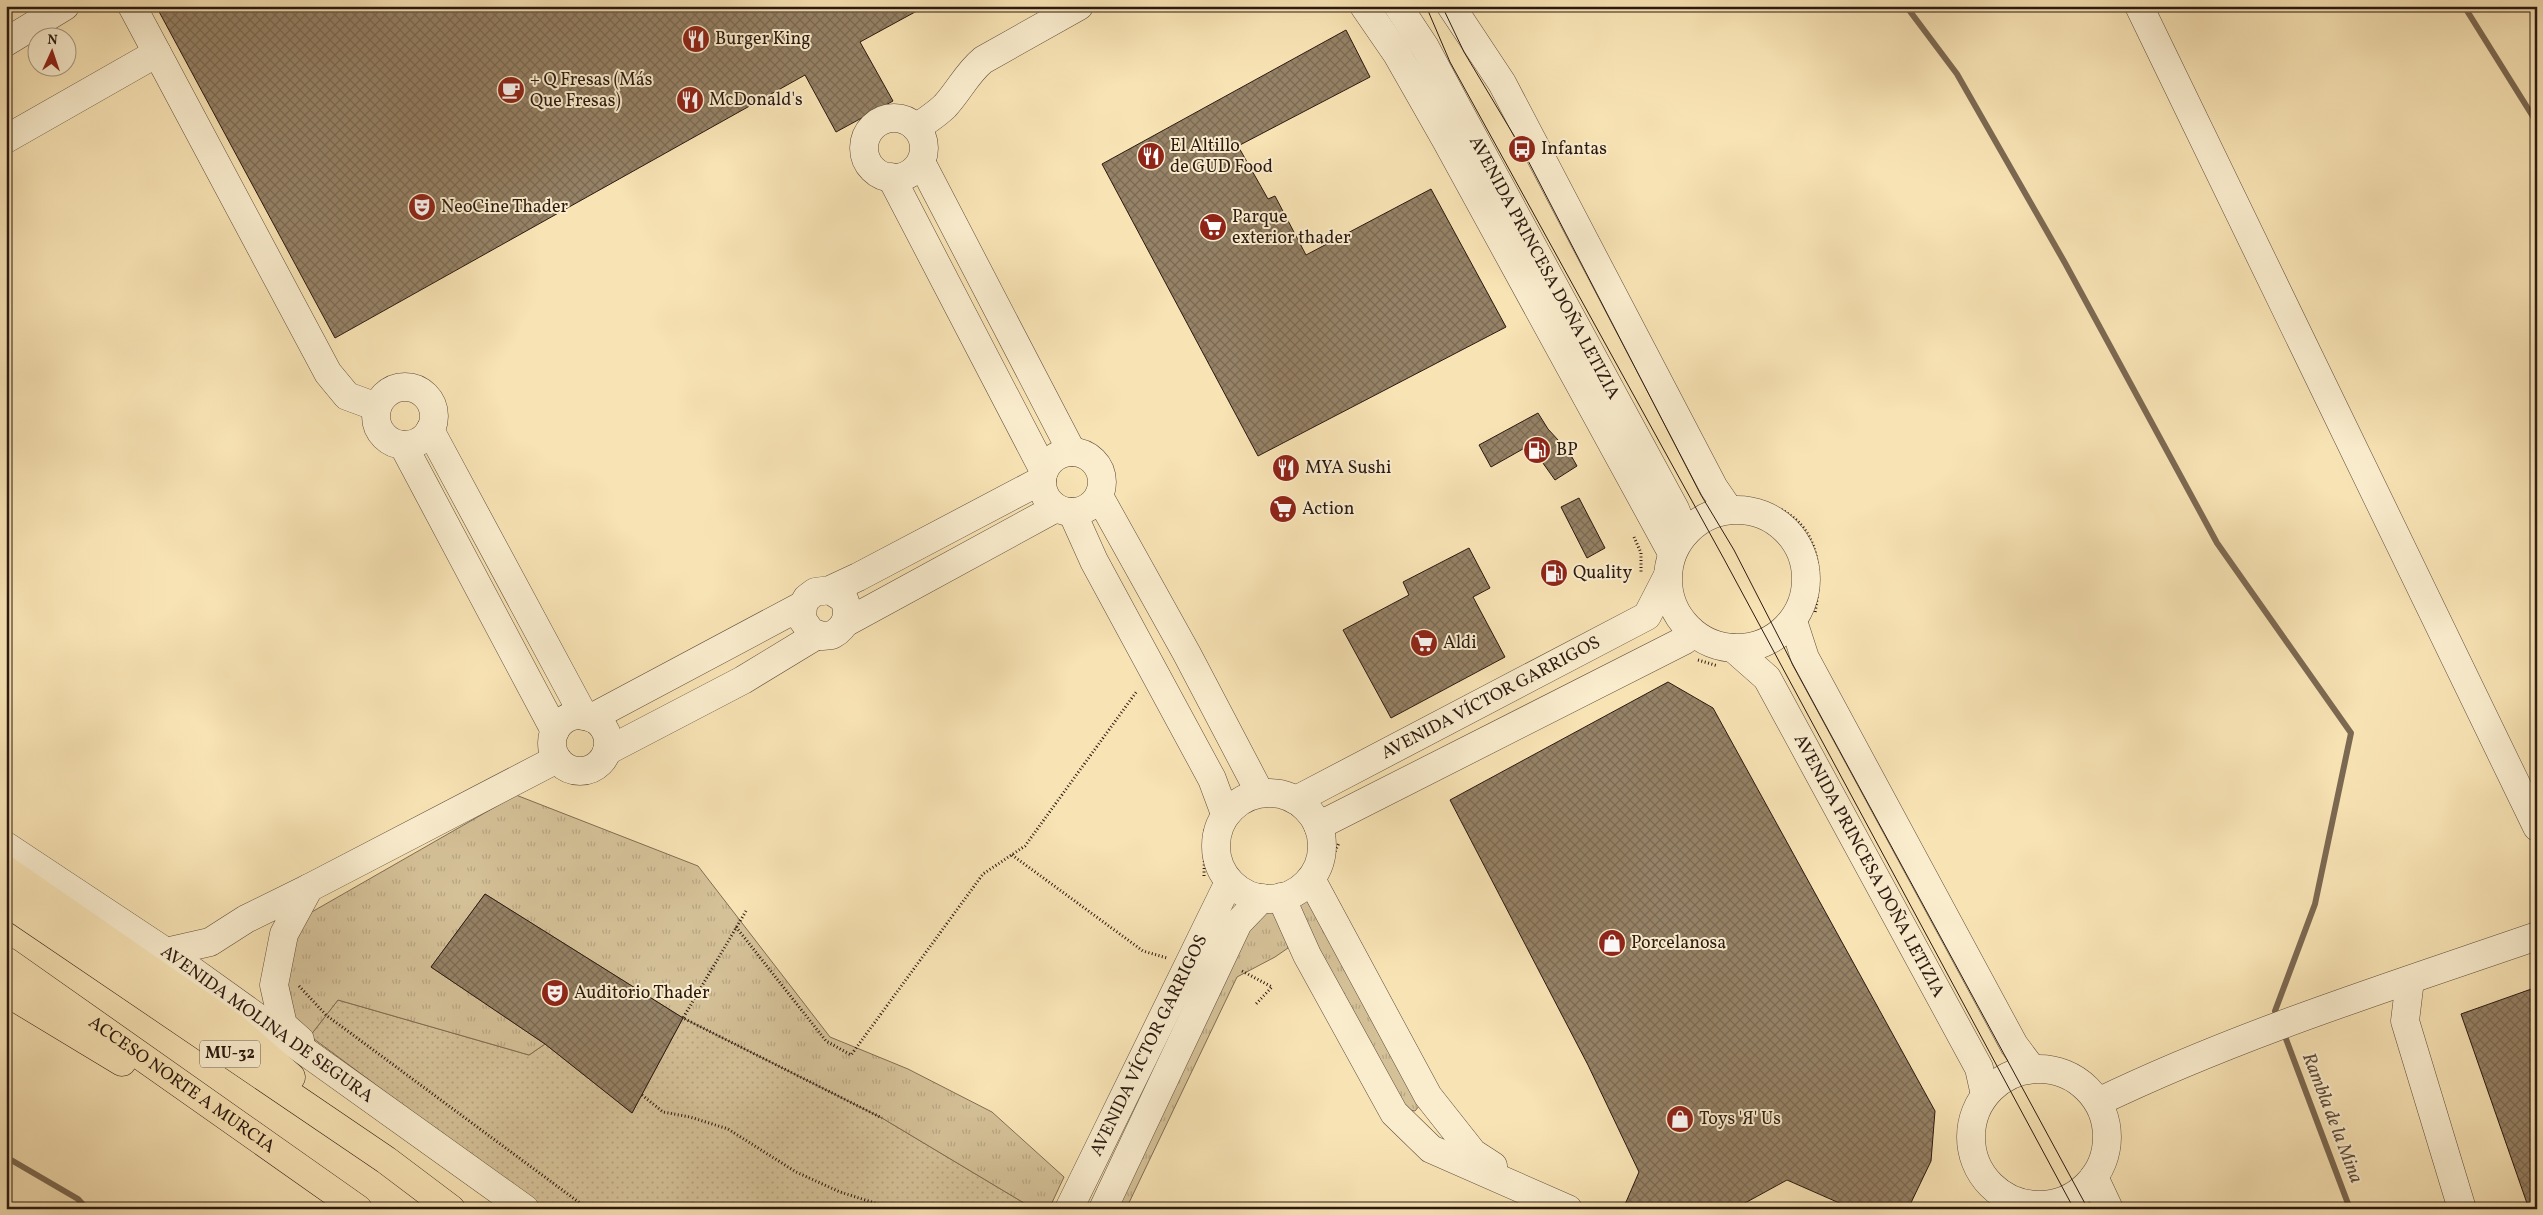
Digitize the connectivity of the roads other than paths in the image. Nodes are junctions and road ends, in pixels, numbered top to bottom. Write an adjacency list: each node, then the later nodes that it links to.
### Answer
1 (65, 6): 8 (street)
2 (132, 6): 9 (street)
3 (1080, 6): 10 (street)
4 (1364, 6): 22 (street)
5 (1398, 6): 22 (street, AVENIDA PRINCESA DOÑA LETIZIA)
6 (1451, 6): 20 (street)
7 (2139, 6): 38 (street)
8 (6, 42)
9 (157, 53): 11 (street); 14 (street)
10 (916, 128): 12 (street); 13 (street)
11 (6, 139)
12 (920, 162): 13 (street); 17 (street)
13 (891, 177): 18 (street)
14 (377, 407): 15 (street); 16 (street)
15 (430, 430): 16 (street); 30 (street)
16 (403, 445): 31 (street)
17 (1072, 452): 18 (street); 19 (street)
18 (1043, 476): 21 (street); 23 (street)
19 (1099, 496): 21 (street); 34 (street)
20 (1737, 504): 22 (street); 25 (street)
21 (1064, 510): 26 (street); 36 (street)
22 (1675, 554): 27 (street); 35 (street, AVENIDA VÍCTOR GARRIGOS)
23 (830, 590): 24 (street); 26 (street)
24 (803, 605): 28 (street); 30 (street)
25 (1804, 621): 29 (street); 52 (street)
26 (846, 623): 28 (street)
27 (1690, 630): 29 (street); 37 (street, AVENIDA VÍCTOR GARRIGOS)
28 (817, 635): 32 (street)
29 (1727, 658): 55 (street, AVENIDA PRINCESA DOÑA LETIZIA)
30 (588, 717): 31 (street); 32 (street)
31 (555, 731): 33 (street)
32 (607, 751): 33 (street)
33 (557, 759): 43 (street)
34 (1260, 793): 35 (street); 36 (street)
35 (1296, 800): 37 (street)
36 (1217, 816): 42 (street)
37 (1318, 826): 41 (street)
38 (2537, 827)
39 (6, 846): 47 (street, AVENIDA MOLINA DE SEGURA)
40 (6, 870): 59 (highway)
41 (1311, 879): 44 (street); 56 (street)
42 (1217, 883): 44 (street); 68 (street, AVENIDA VÍCTOR GARRIGOS)
43 (309, 888): 47 (street); 53 (street)
44 (1271, 898): 58 (street); 69 (street, AVENIDA VÍCTOR GARRIGOS)
45 (6, 902): 59 (highway, MU-32)
46 (2537, 936): 50 (street)
47 (166, 952): 53 (street, AVENIDA MOLINA DE SEGURA)
48 (6, 961): 65 (highway, ACCESO NORTE A MURCIA / MU-32)
49 (6, 976): 54 (highway)
50 (2410, 980): 57 (street); 72 (street)
51 (6, 992): 54 (highway)
52 (2032, 1068): 55 (street); 57 (street)
53 (330, 1069): 67 (street, AVENIDA MOLINA DE SEGURA)
54 (160, 1083): 64 (highway)
55 (1984, 1095): 62 (street)
56 (1428, 1096): 58 (street); 61 (street)
57 (2098, 1102): 60 (street)
58 (1394, 1113): 61 (street)
59 (386, 1160): 66 (highway, MU-32)
60 (2094, 1177): 63 (street); 71 (street)
61 (1534, 1192): 70 (street)
62 (2001, 1202): 63 (street)
63 (2042, 1207)
64 (352, 1209)
65 (358, 1209)
66 (451, 1209)
67 (525, 1209)
68 (1069, 1209)
69 (1103, 1209)
70 (1568, 1209)
71 (2109, 1209)
72 (2462, 1209)

